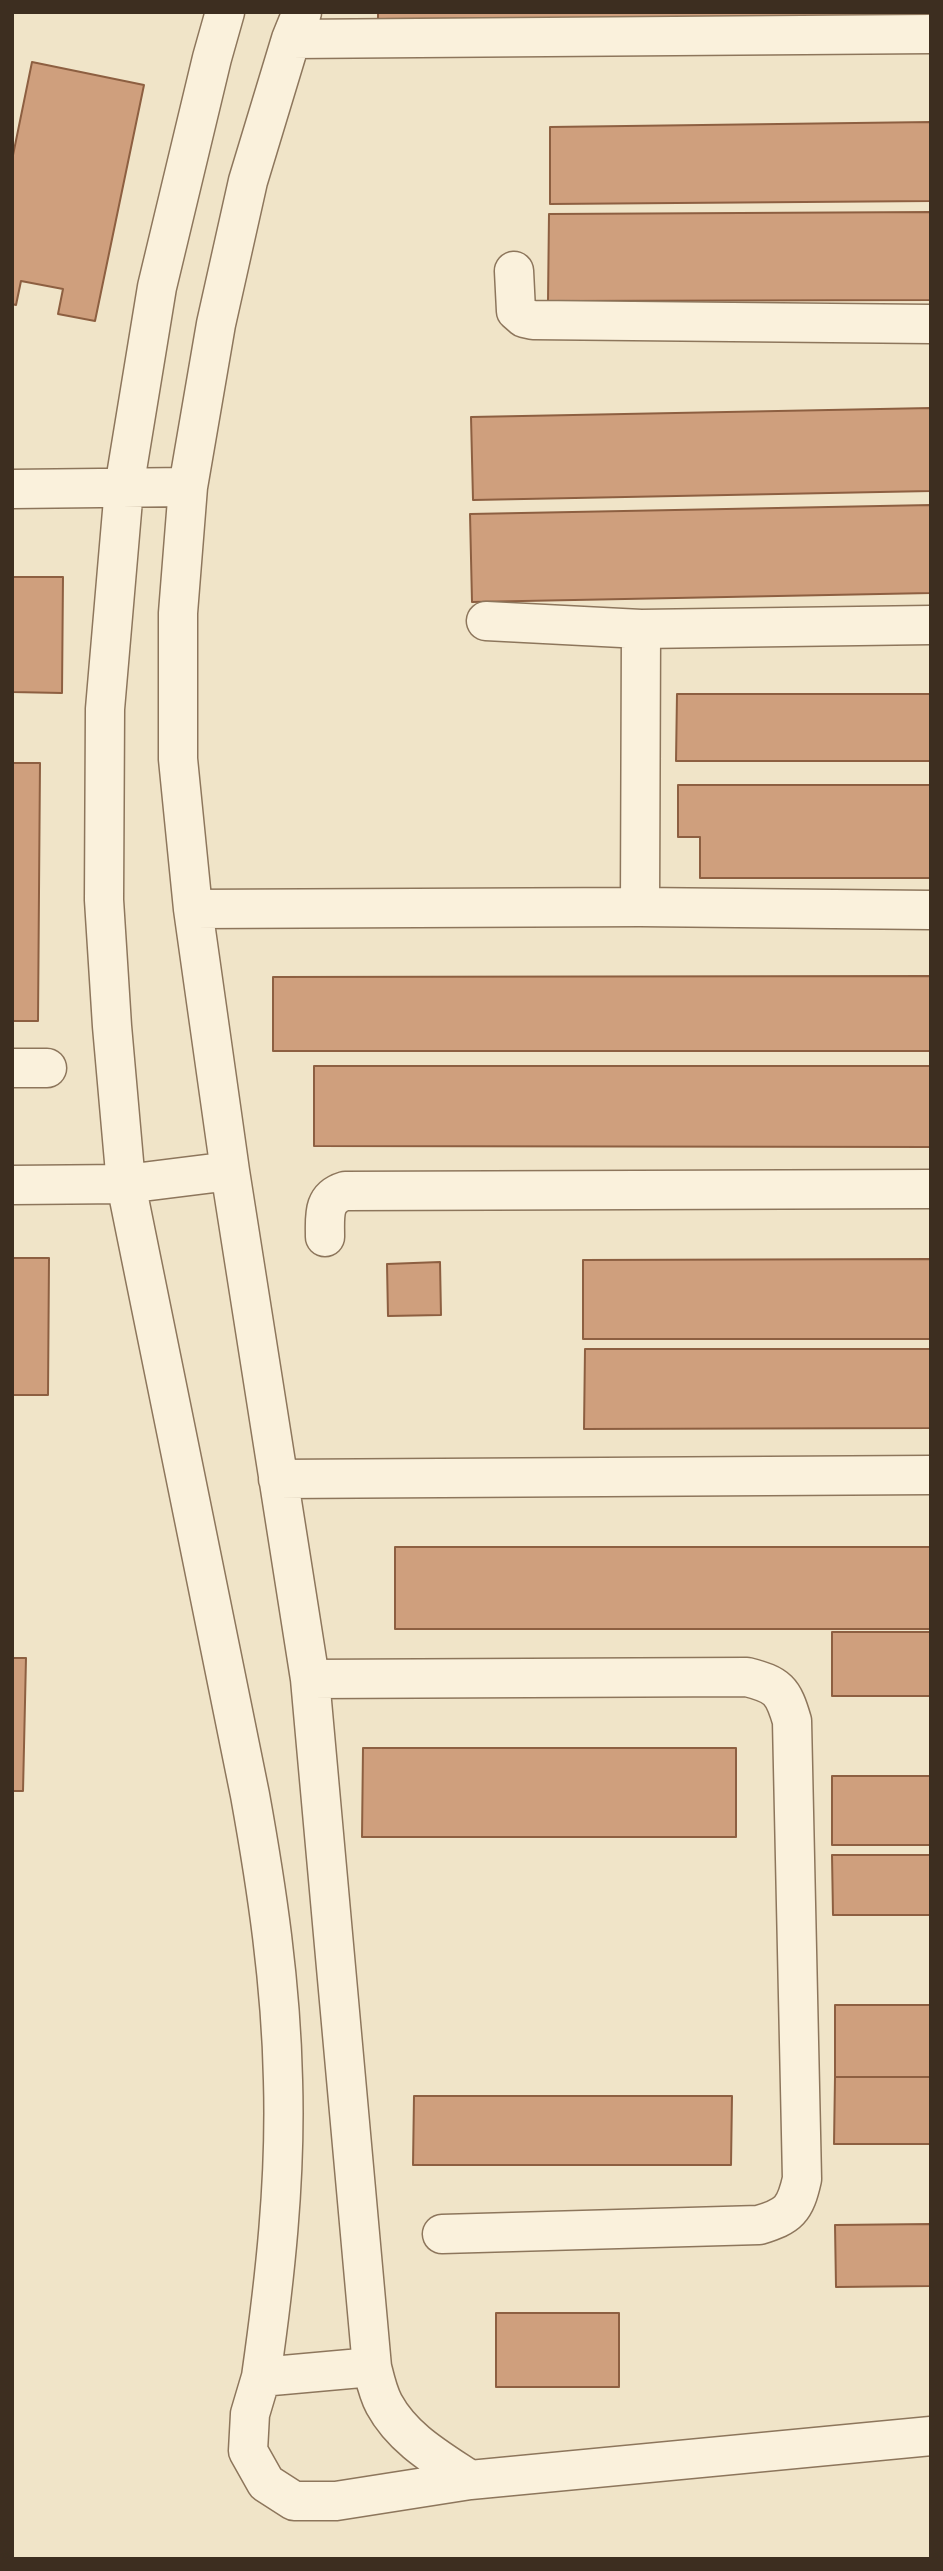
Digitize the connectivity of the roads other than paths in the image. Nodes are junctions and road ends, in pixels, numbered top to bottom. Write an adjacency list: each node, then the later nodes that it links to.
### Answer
1 (225, 12): 7 (street)
2 (297, 26): 3 (street); 6 (street)
3 (931, 34)
4 (514, 271): 5 (street)
5 (931, 324)
6 (188, 487): 7 (street); 13 (street)
7 (124, 488): 8 (street); 16 (street)
8 (12, 489)
9 (486, 621): 11 (street)
10 (931, 625): 11 (street)
11 (640, 629): 12 (street)
12 (640, 906): 13 (street); 14 (street)
13 (192, 909): 15 (street)
14 (931, 910)
15 (230, 1171): 16 (street); 21 (street)
16 (127, 1184): 17 (street); 25 (street)
17 (12, 1185)
18 (931, 1189): 19 (street)
19 (325, 1237)
20 (931, 1475): 21 (street)
21 (278, 1479): 22 (street)
22 (310, 1679): 23 (street); 24 (street)
23 (442, 2234)
24 (372, 2367): 25 (street); 27 (street)
25 (261, 2377): 27 (street)
26 (931, 2436): 27 (street)
27 (470, 2480)

